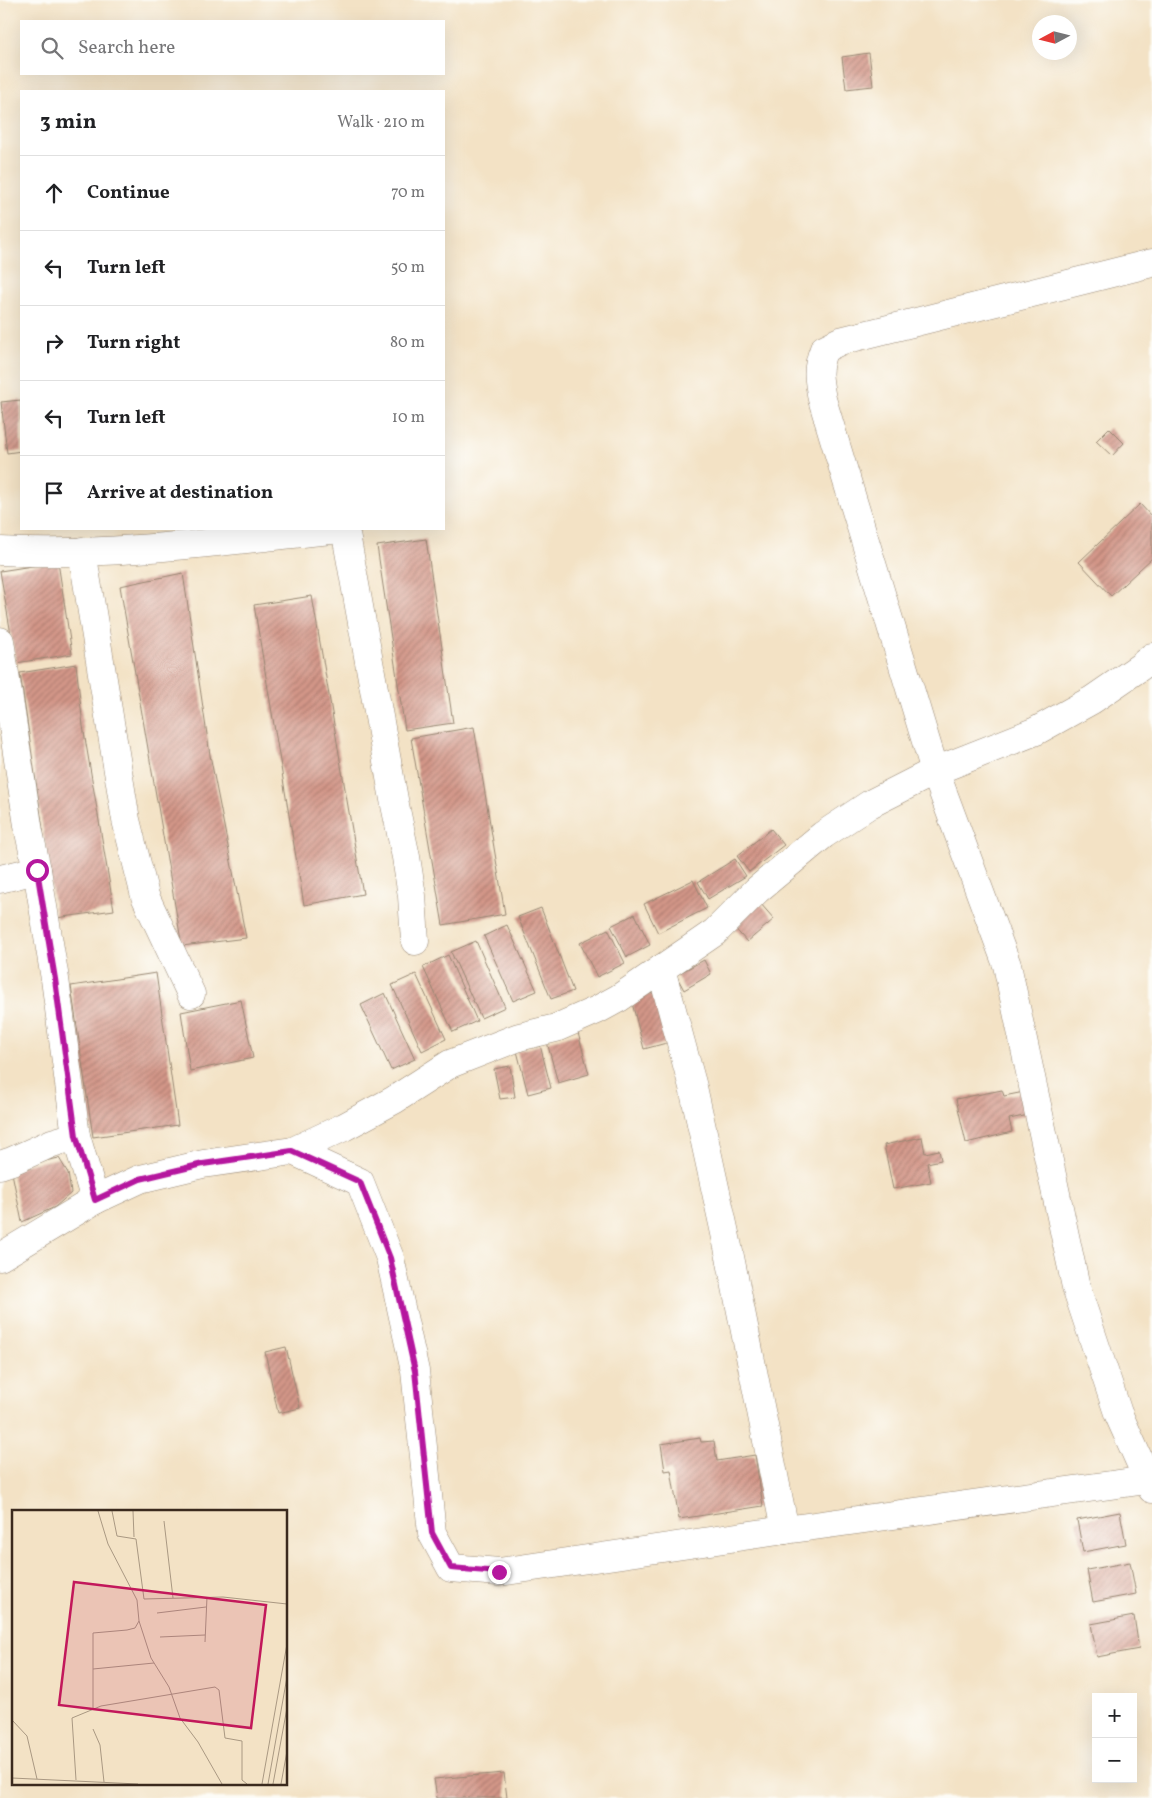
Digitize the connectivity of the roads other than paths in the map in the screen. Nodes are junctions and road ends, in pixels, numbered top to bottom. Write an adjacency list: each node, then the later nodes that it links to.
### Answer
1 (1152, 263): 8 (street)
2 (330, 530): 5 (street)
3 (346, 530): 11 (street)
4 (0, 551): 5 (street)
5 (82, 551): 13 (street)
6 (0, 641): 9 (street)
7 (1152, 657): 8 (street)
8 (935, 771): 12 (street); 19 (street)
9 (37, 870): 10 (street); 14 (street)
10 (0, 879)
11 (415, 941)
12 (661, 969): 15 (street); 20 (street)
13 (191, 994)
14 (76, 1136): 16 (street); 17 (street)
15 (292, 1151): 17 (street); 20 (street)
16 (0, 1165)
17 (95, 1200): 18 (street)
18 (0, 1258)
19 (1149, 1484): 20 (street)
20 (785, 1530)

